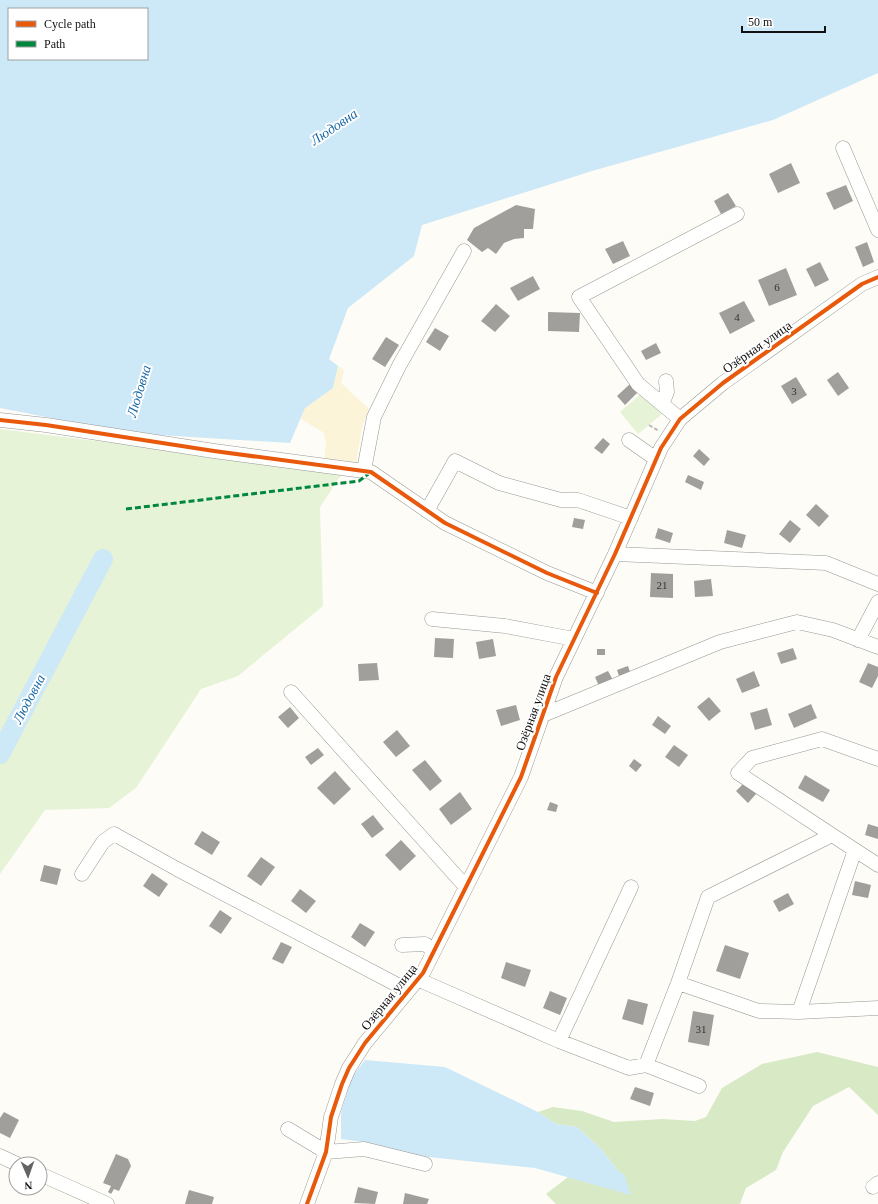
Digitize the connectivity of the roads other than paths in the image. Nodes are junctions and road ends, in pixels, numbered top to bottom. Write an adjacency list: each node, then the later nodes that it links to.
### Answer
1 (843, 148): 3 (street)
2 (737, 214): 7 (street)
3 (878, 230)
4 (464, 251): 12 (street)
5 (878, 277): 8 (street, Озёрная улица)
6 (666, 381): 7 (street)
7 (662, 404): 8 (street)
8 (680, 419): 11 (street, Озёрная улица)
9 (0, 420): 12 (street)
10 (629, 440): 11 (street)
11 (656, 460): 14 (street, Озёрная улица)
12 (364, 470): 13 (street)
13 (427, 510): 14 (street); 17 (street)
14 (636, 515): 15 (street, Озёрная улица)
15 (615, 554): 16 (street); 17 (street, Озёрная улица)
16 (878, 584)
17 (604, 588): 20 (street, Озёрная улица)
18 (878, 602): 21 (street)
19 (432, 618): 20 (street)
20 (574, 639): 24 (street, Озёрная улица)
21 (858, 640): 22 (street); 24 (street)
22 (878, 647)
23 (291, 692): 30 (street)
24 (542, 715): 30 (street, Озёрная улица)
25 (878, 759): 26 (street)
26 (832, 835): 27 (street); 35 (street)
27 (855, 850): 28 (street); 38 (street)
28 (878, 865)
29 (82, 874): 36 (street)
30 (466, 887): 32 (street, Озёрная улица)
31 (631, 887): 39 (street)
32 (428, 944): 33 (street); 34 (street, Озёрная улица)
33 (402, 945)
34 (417, 979): 36 (street, Озёрная улица); 39 (street)
35 (678, 983): 38 (street); 40 (street)
36 (407, 990): 43 (street, Озёрная улица)
37 (878, 1008): 38 (street)
38 (799, 1012)
39 (559, 1042): 40 (street)
40 (646, 1064): 41 (street)
41 (699, 1086)
42 (288, 1129): 43 (street)
43 (331, 1153): 44 (street); 47 (street, Озёрная улица)
44 (425, 1164)
45 (48, 1178): 46 (street)
46 (107, 1204)
47 (307, 1204)

